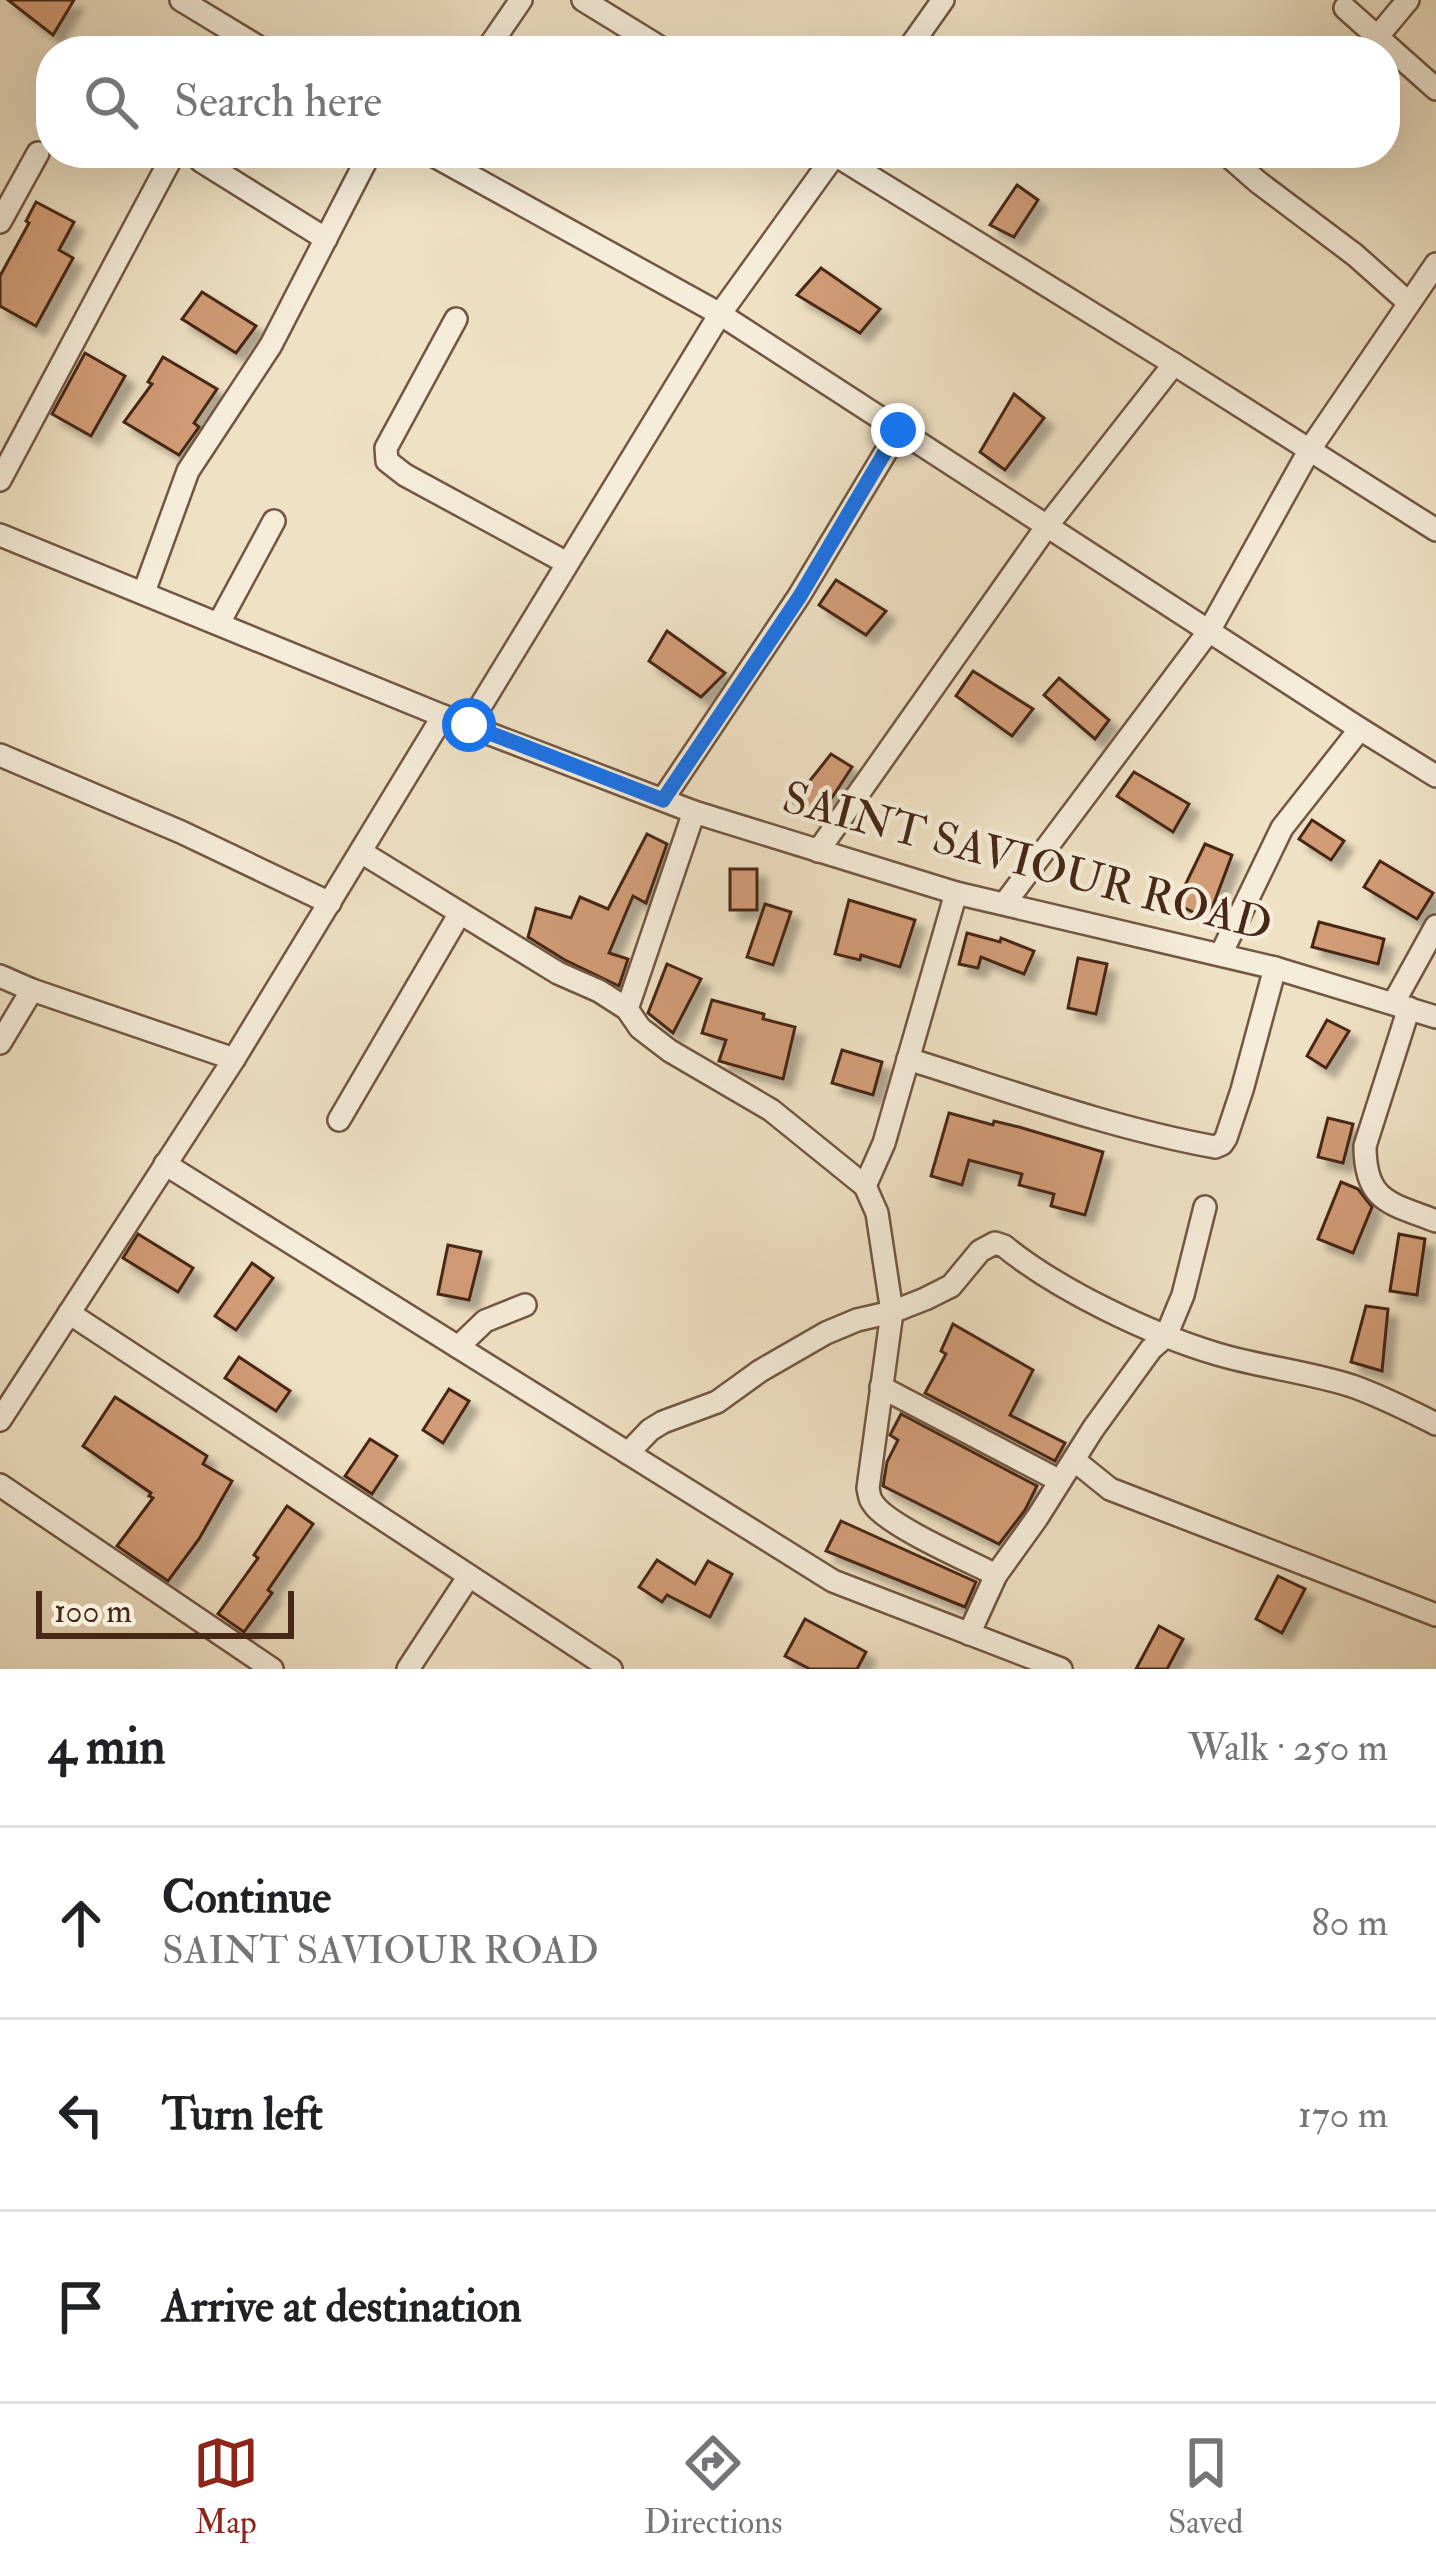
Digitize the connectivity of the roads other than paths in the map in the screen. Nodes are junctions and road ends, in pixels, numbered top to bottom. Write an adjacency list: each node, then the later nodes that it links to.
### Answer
1 (181, 0): 7 (street)
2 (521, 0): 8 (street)
3 (584, 0): 9 (street)
4 (943, 0): 10 (street)
5 (1408, 0): 11 (street)
6 (1345, 8): 11 (street)
7 (225, 36)
8 (497, 36)
9 (642, 36)
10 (918, 36)
11 (1378, 36)
12 (1400, 56): 13 (street)
13 (1436, 89)
14 (36, 157): 22 (street)
15 (167, 168): 31 (street)
16 (214, 168): 23 (street)
17 (362, 168): 23 (street)
18 (456, 168): 26 (street)
19 (824, 168): 26 (street)
20 (857, 168): 28 (street)
21 (1242, 168): 25 (street)
22 (0, 222)
23 (326, 239): 37 (street)
24 (1436, 264): 25 (street)
25 (1409, 303): 30 (street)
26 (720, 314): 29 (street); 36 (street)
27 (456, 319): 36 (street)
28 (1174, 364): 30 (street); 33 (street)
29 (898, 430): 33 (street); 45 (street)
30 (1310, 449): 34 (street); 39 (street)
31 (0, 480)
32 (274, 521): 38 (street)
33 (1047, 526): 39 (street); 47 (street)
34 (1436, 530)
35 (0, 535): 37 (street, SAINT SAVIOUR ROAD)
36 (567, 563): 41 (street)
37 (144, 592): 38 (street, SAINT SAVIOUR ROAD)
38 (219, 623): 40 (street, SAINT SAVIOUR ROAD)
39 (1209, 631): 42 (street); 51 (street)
40 (443, 716): 41 (street, SAINT SAVIOUR ROAD); 48 (street)
41 (469, 725): 45 (street, SAINT SAVIOUR ROAD)
42 (1360, 729): 44 (street); 54 (street)
43 (0, 755): 50 (street)
44 (1436, 776)
45 (663, 800): 46 (street, SAINT SAVIOUR ROAD)
46 (694, 812): 47 (street, SAINT SAVIOUR ROAD); 59 (street)
47 (818, 851): 49 (street, SAINT SAVIOUR ROAD)
48 (361, 852): 50 (street); 52 (street)
49 (956, 893): 51 (street, SAINT SAVIOUR ROAD); 63 (street)
50 (330, 903): 62 (street)
51 (1005, 903): 54 (street, SAINT SAVIOUR ROAD)
52 (460, 913): 59 (street); 64 (street)
53 (1436, 926): 58 (street)
54 (1221, 954): 55 (street, SAINT SAVIOUR ROAD)
55 (1275, 968): 58 (street, SAINT SAVIOUR ROAD); 63 (street)
56 (0, 976): 57 (street)
57 (32, 990): 61 (street); 62 (street)
58 (1401, 1005): 60 (street, SAINT SAVIOUR ROAD); 68 (street)
59 (627, 1009): 66 (street)
60 (1436, 1017)
61 (0, 1043)
62 (234, 1059): 65 (street)
63 (908, 1059): 66 (street)
64 (339, 1120)
65 (165, 1164): 71 (street); 73 (street)
66 (865, 1186): 70 (street)
67 (1205, 1207): 72 (street)
68 (1436, 1221)
69 (525, 1305): 73 (street)
70 (892, 1312): 72 (street); 74 (street); 77 (street)
71 (69, 1313): 75 (street); 82 (street)
72 (1166, 1336): 76 (street); 78 (street)
73 (458, 1347): 77 (street)
74 (881, 1387): 79 (street); 81 (street)
75 (0, 1420)
76 (1436, 1424)
77 (628, 1454): 84 (street)
78 (1074, 1460): 79 (street); 83 (street)
79 (1060, 1481): 81 (street)
80 (0, 1485): 85 (street)
81 (995, 1575): 84 (street)
82 (470, 1576): 86 (street); 87 (street)
83 (1436, 1615)
84 (969, 1634): 88 (street)
85 (272, 1669)
86 (408, 1669)
87 (611, 1669)
88 (1061, 1669)

